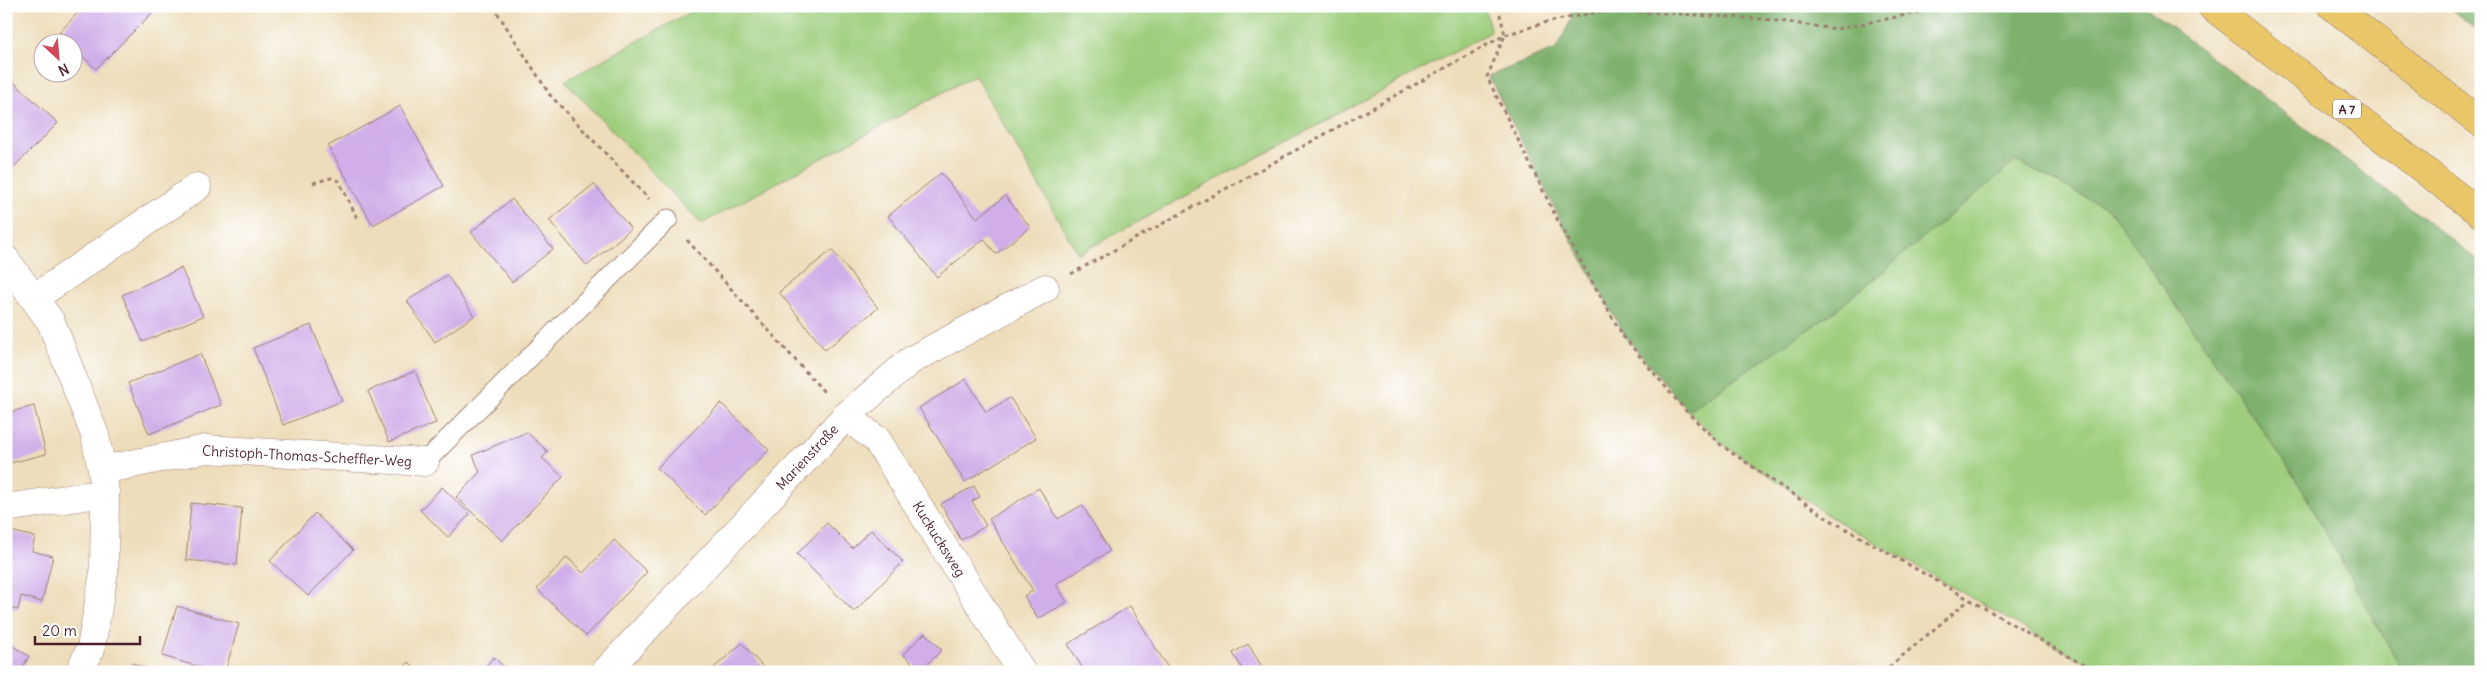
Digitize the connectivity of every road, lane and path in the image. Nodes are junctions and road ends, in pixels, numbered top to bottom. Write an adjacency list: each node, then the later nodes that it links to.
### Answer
1 (1498, 6): 5 (path)
2 (1932, 6): 5 (path)
3 (2211, 6): 9 (highway, A 7)
4 (2332, 6): 6 (highway)
5 (1504, 36): 13 (path); 19 (path)
6 (2481, 123)
7 (313, 182): 10 (path)
8 (197, 187): 14 (street)
9 (2481, 214)
10 (357, 218)
11 (668, 220): 16 (lane)
12 (6, 260): 14 (street)
13 (1045, 288): 15 (street, Marienstraße)
14 (34, 298): 17 (street)
15 (846, 416): 20 (street, Marienstraße); 22 (street, Kuckucksweg)
16 (425, 462): 17 (street, Christoph-Thomas-Scheffler-Weg)
17 (103, 482): 18 (street, Christoph-Thomas-Scheffler-Weg); 21 (street)
18 (6, 508)
19 (1969, 600): 23 (path); 24 (path)
20 (616, 668)
21 (79, 672)
22 (1022, 672)
23 (1883, 672)
24 (2096, 672)

